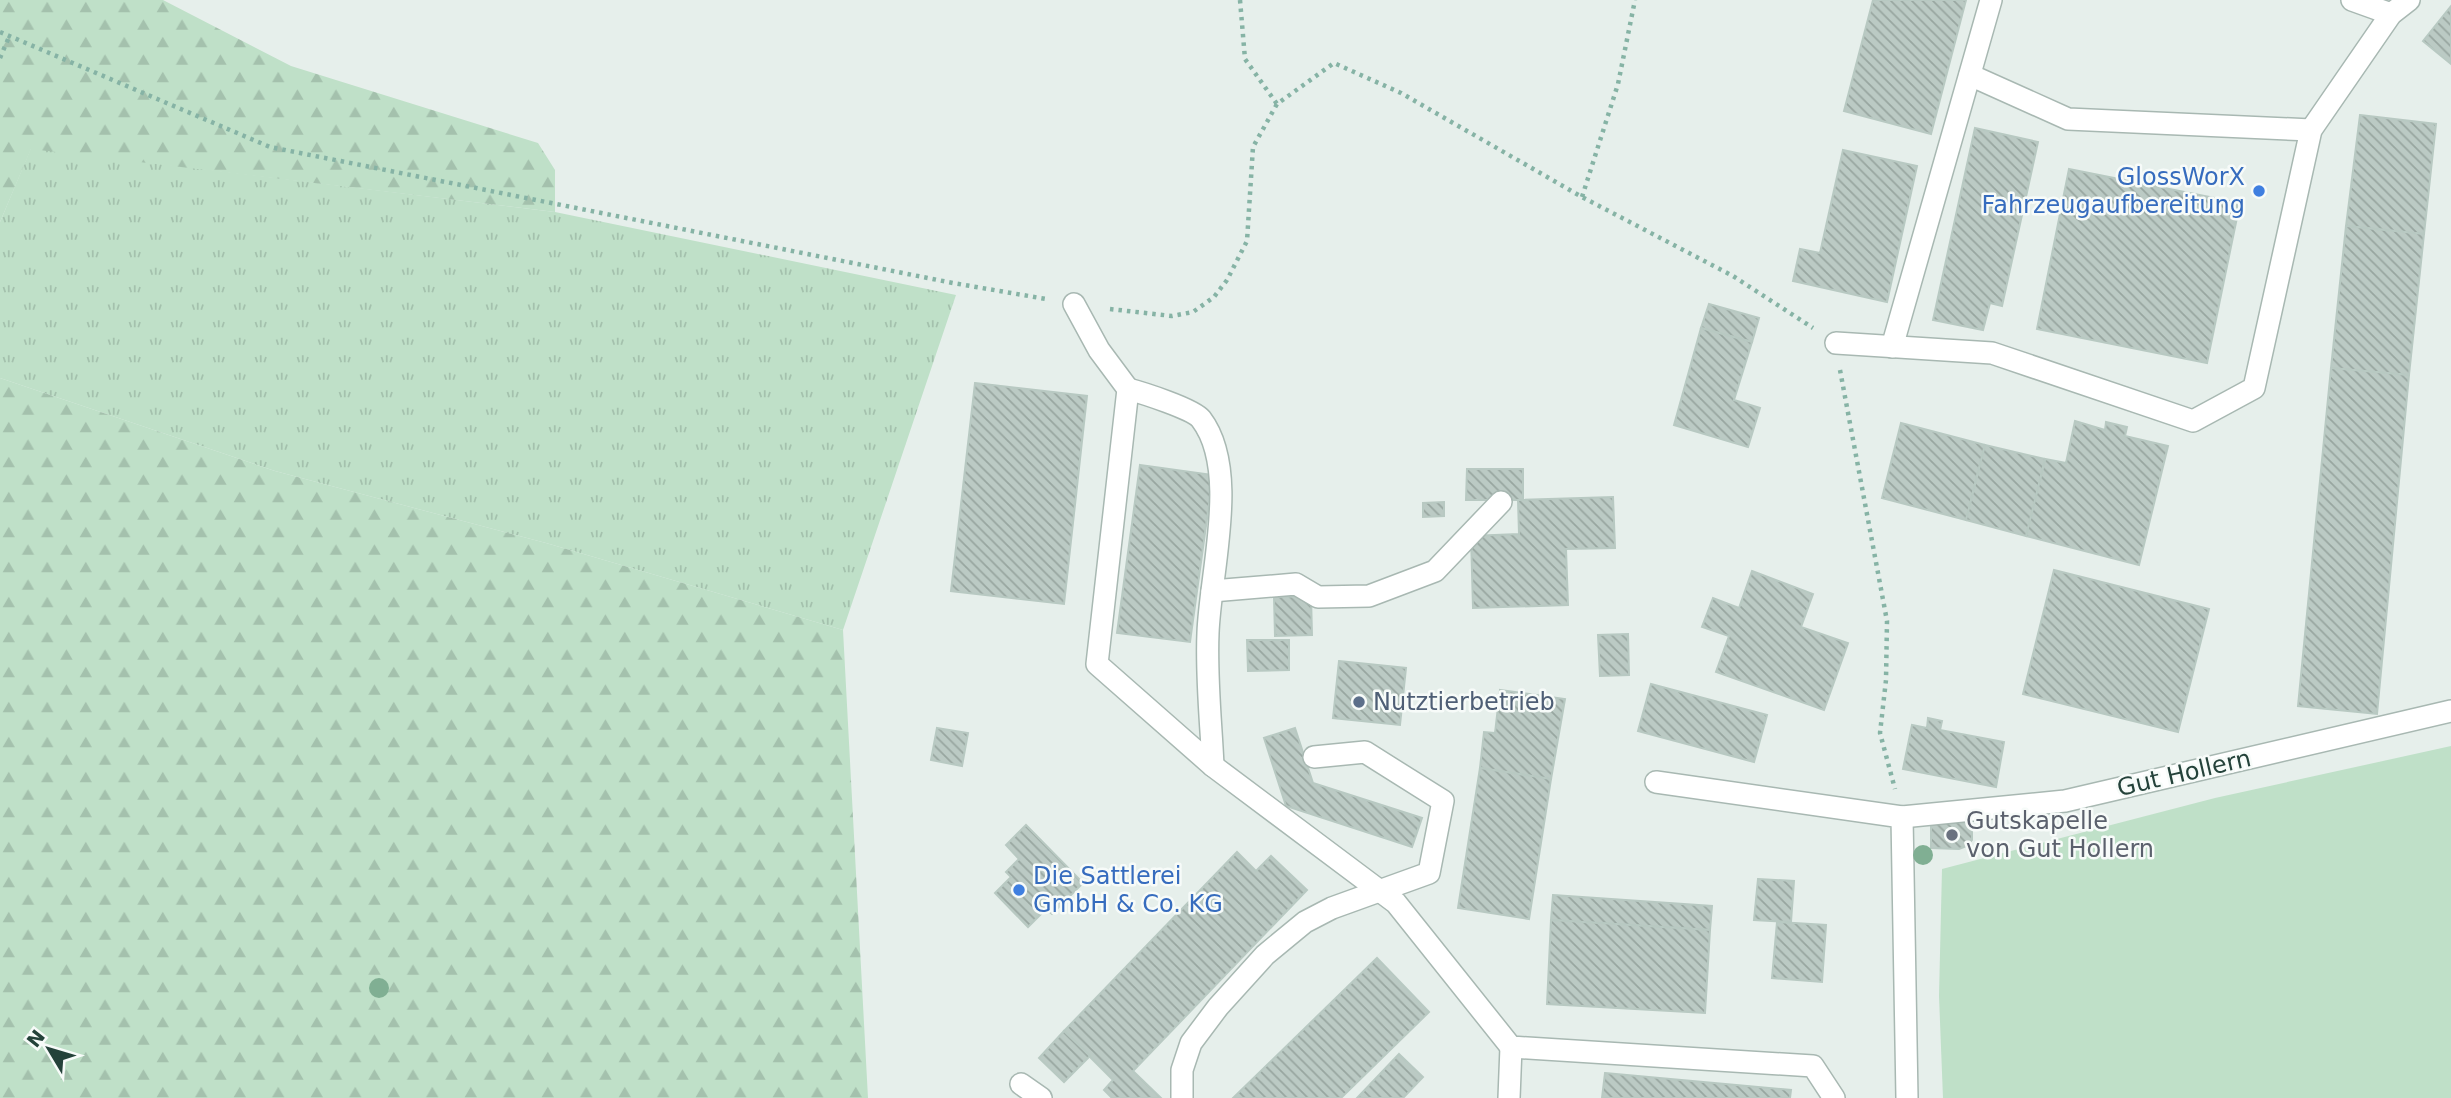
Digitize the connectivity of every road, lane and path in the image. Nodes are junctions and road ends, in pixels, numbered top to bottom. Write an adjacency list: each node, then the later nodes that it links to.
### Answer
1 (1240, 0): 11 (path)
2 (1635, 0): 13 (path)
3 (1991, 0): 10 (street)
4 (2353, 0): 6 (street)
5 (2409, 0): 6 (street)
6 (2391, 15): 12 (street)
7 (0, 32): 8 (path)
8 (9, 37): 9 (path); 14 (path)
9 (0, 58)
10 (1970, 75): 12 (street); 16 (street)
11 (1277, 104): 13 (path); 14 (path)
12 (2311, 130): 16 (street)
13 (1582, 197): 15 (path)
14 (1074, 304): 17 (street)
15 (1836, 343): 16 (street); 24 (path)
16 (1892, 347)
17 (1128, 389): 19 (street); 22 (street)
18 (1501, 502): 19 (street)
19 (1212, 591): 22 (street)
20 (2451, 711): 24 (street, Gut Hollern)
21 (1314, 757): 25 (street)
22 (1213, 765): 25 (street)
23 (1656, 782): 24 (street, Gut Hollern)
24 (1902, 817): 32 (street)
25 (1381, 892): 26 (street); 29 (street)
26 (1511, 1047): 30 (street); 31 (street)
27 (1021, 1084): 28 (street)
28 (1041, 1098)
29 (1182, 1098)
30 (1508, 1098)
31 (1835, 1098)
32 (1907, 1098)

